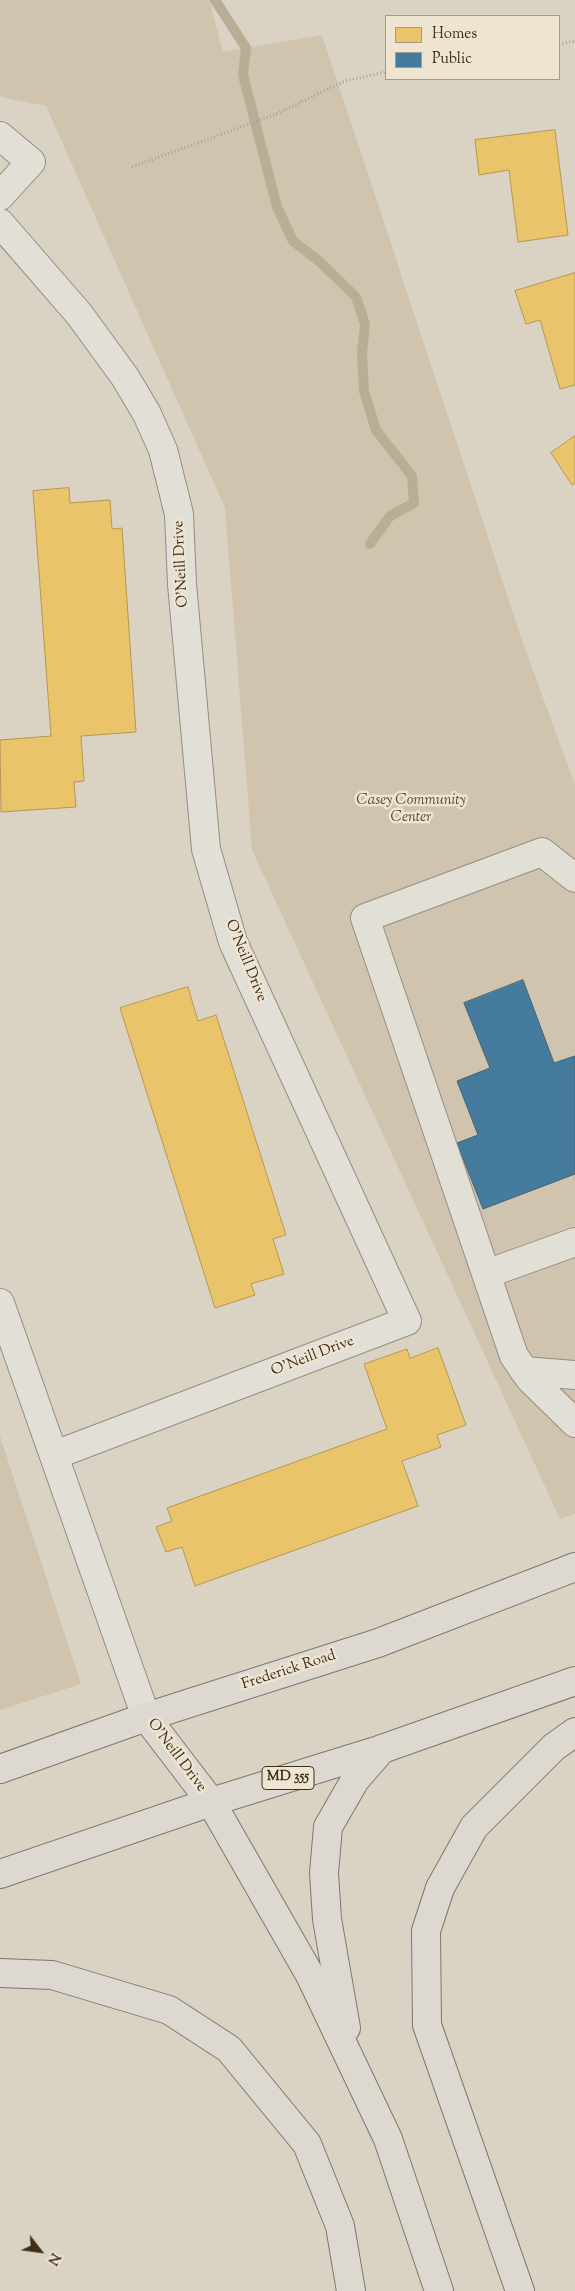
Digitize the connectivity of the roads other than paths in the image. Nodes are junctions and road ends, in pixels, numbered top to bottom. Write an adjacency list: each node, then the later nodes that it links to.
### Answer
1 (0, 136): 2 (street)
2 (0, 196)
3 (0, 224): 11 (street, O'Neill Drive)
4 (575, 878): 6 (street)
5 (575, 1242): 6 (street)
6 (486, 1274): 8 (street)
7 (0, 1303): 11 (street, O'Neill Drive)
8 (524, 1371): 9 (street); 10 (street)
9 (575, 1375)
10 (575, 1423)
11 (55, 1454): 14 (street, O'Neill Drive)
12 (575, 1567): 14 (main road, Frederick Road)
13 (575, 1681): 16 (main road, MD 355)
14 (146, 1718): 17 (main road, Frederick Road); 18 (main road, O'Neill Drive)
15 (575, 1732): 24 (main road)
16 (382, 1749): 18 (main road, MD 355); 21 (main road)
17 (0, 1769)
18 (210, 1802): 19 (main road, MD 355); 21 (main road, O'Neill Drive)
19 (0, 1874)
20 (0, 1973): 22 (main road)
21 (352, 2064): 23 (main road, O'Neill Drive)
22 (350, 2291)
23 (440, 2291)
24 (520, 2291)

